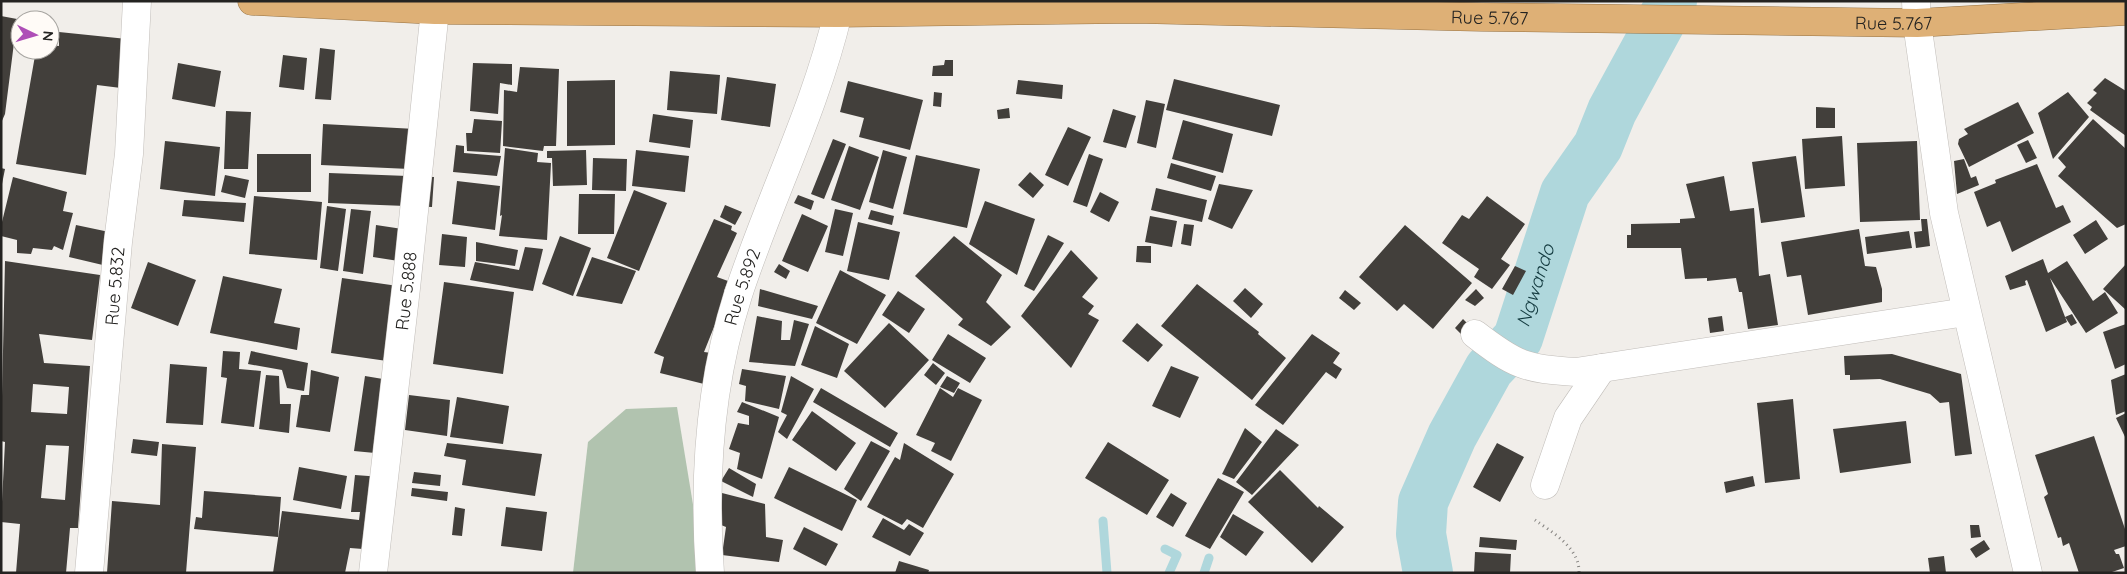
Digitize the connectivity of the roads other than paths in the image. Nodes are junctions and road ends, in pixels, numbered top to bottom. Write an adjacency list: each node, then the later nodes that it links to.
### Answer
1 (137, 1): 11 (street, Rue 5.832)
2 (252, 1): 3 (highway, Rue 5.767)
3 (435, 10): 5 (highway, Rue 5.767); 12 (street, Rue 5.888)
4 (2126, 11): 6 (highway, Rue 5.767)
5 (838, 12): 6 (highway, Rue 5.767); 13 (street, Rue 5.892)
6 (1916, 12): 7 (street)
7 (1966, 312): 9 (street); 14 (street)
8 (1475, 334): 9 (street)
9 (1602, 368): 10 (street)
10 (1545, 485)
11 (89, 573)
12 (373, 573)
13 (710, 573)
14 (2028, 573)

